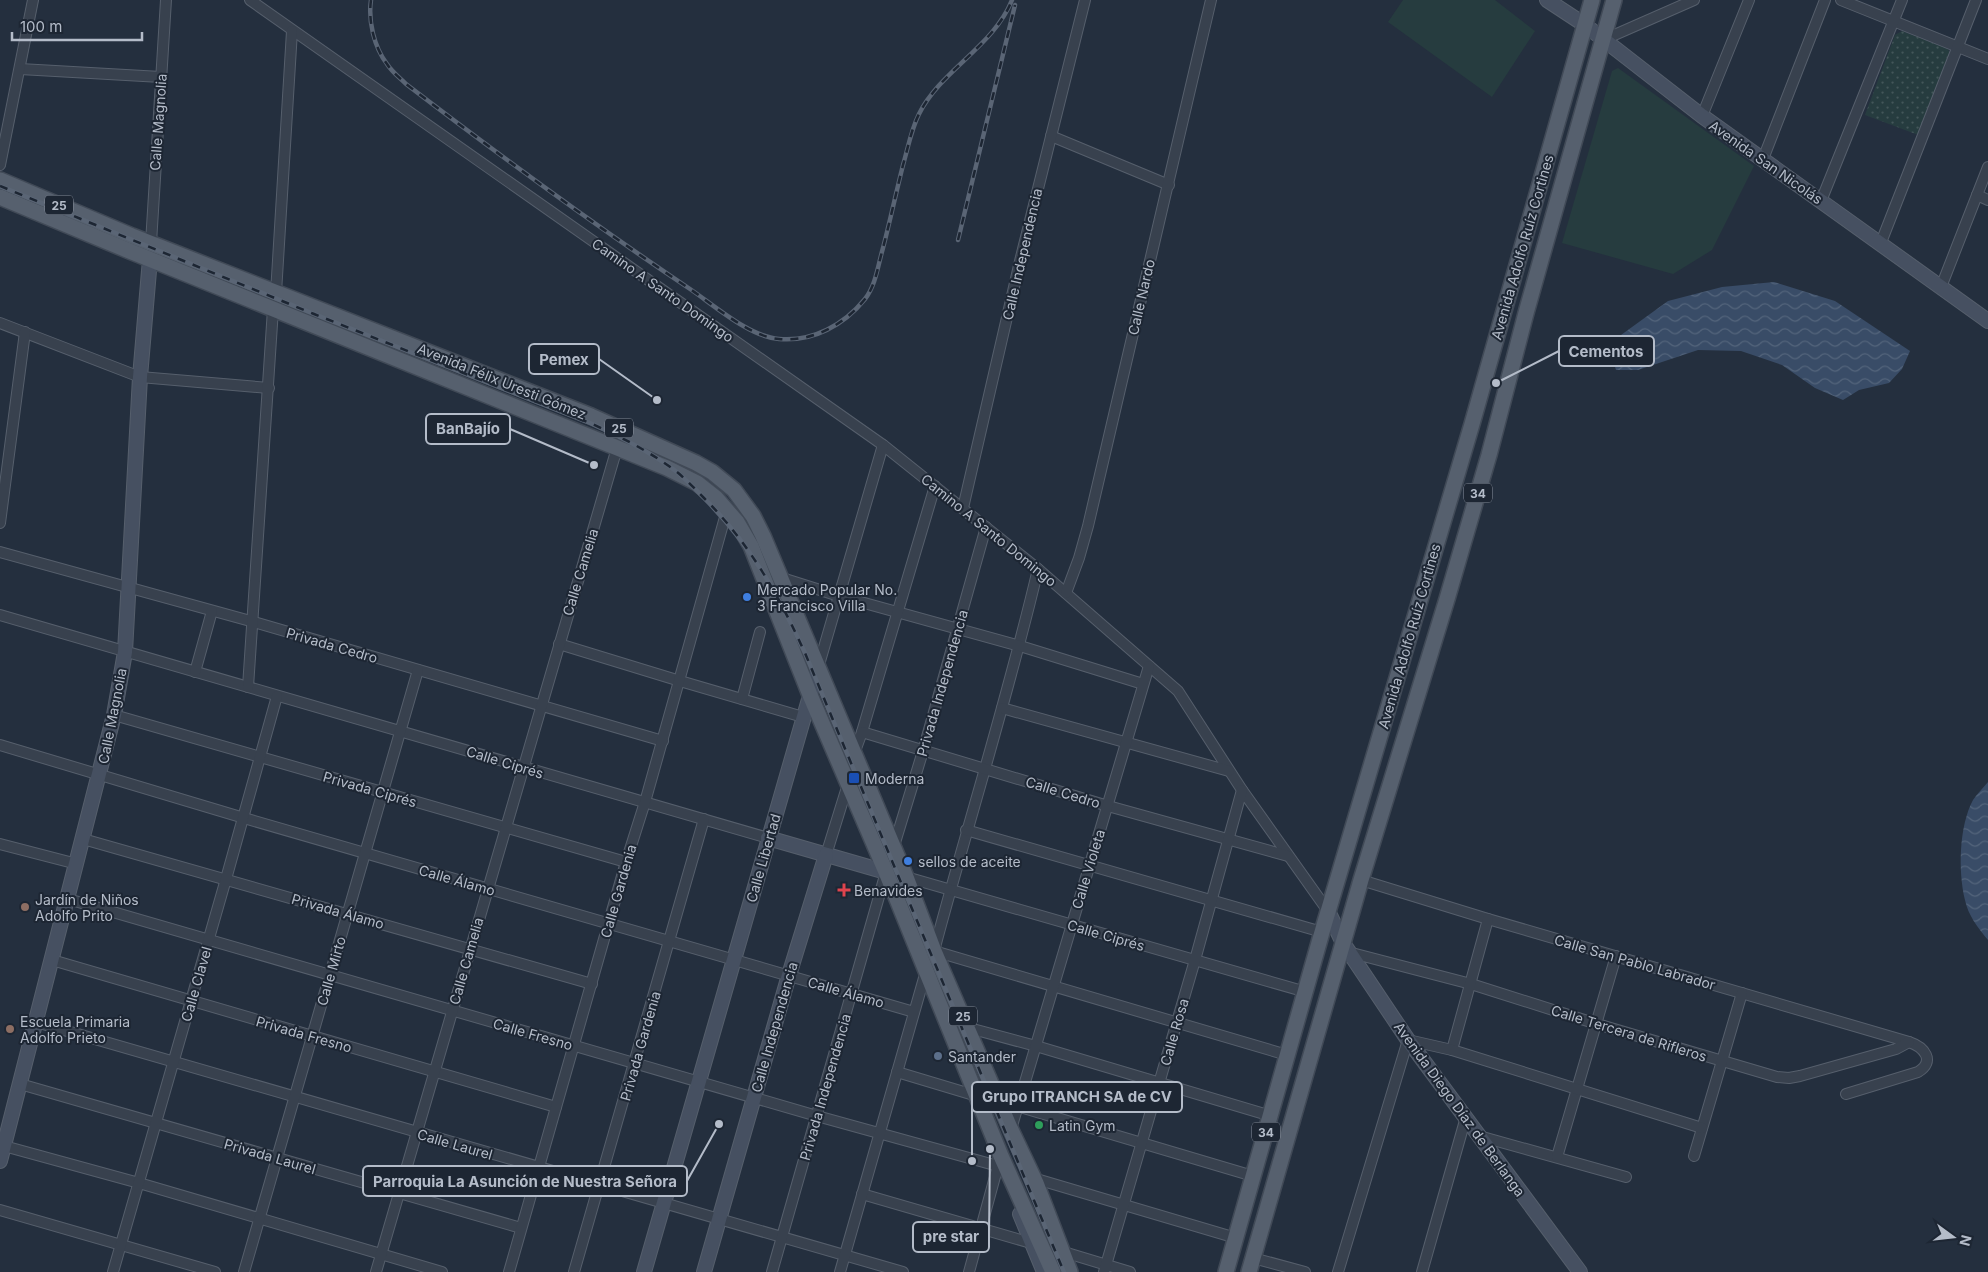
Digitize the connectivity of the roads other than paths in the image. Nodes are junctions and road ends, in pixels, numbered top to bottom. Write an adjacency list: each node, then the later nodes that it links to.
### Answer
1 (33, 0): 23 (street)
2 (166, 0): 24 (street, Calle Magnolia)
3 (250, 0): 19 (street, Camino A Santo Domingo)
4 (1085, 0): 26 (street, Calle Independencia)
5 (1211, 0): 32 (street, Calle Nardo)
6 (1547, 0): 18 (street, Avenida San Nicolás)
7 (1592, 0): 18 (main road, Avenida Adolfo Ruíz Cortines / 34)
8 (1614, 0): 20 (main road, Avenida Adolfo Ruíz Cortines / 34)
9 (1673, 0): 16 (street)
10 (1694, 0): 16 (street)
11 (1749, 0): 25 (street)
12 (1825, 0): 27 (street)
13 (1841, 0): 17 (street)
14 (1902, 0): 17 (street)
15 (1976, 0): 21 (street)
16 (1669, 11): 20 (street)
17 (1893, 22): 21 (street); 36 (street)
18 (1585, 25): 20 (street, Avenida San Nicolás); 127 (main road, Avenida Adolfo Ruíz Cortines / 34)
19 (292, 31): 44 (street); 51 (street, Camino A Santo Domingo)
20 (1603, 40): 25 (street, Avenida San Nicolás); 122 (main road, Avenida Adolfo Ruíz Cortines / 34)
21 (1957, 47): 22 (street); 41 (street)
22 (1988, 60)
23 (20, 70): 24 (street); 28 (street)
24 (161, 77): 40 (street, Calle Magnolia)
25 (1702, 116): 27 (street, Avenida San Nicolás)
26 (1051, 136): 32 (street); 54 (street, Calle Independencia)
27 (1763, 159): 36 (street, Avenida San Nicolás)
28 (0, 165)
29 (1988, 167): 33 (street)
30 (0, 175): 39 (street, 25)
31 (0, 180): 38 (main road, Avenida Félix Uresti Gómez / 25)
32 (1168, 185): 62 (street, Calle Nardo)
33 (1977, 195): 35 (street); 43 (street)
34 (0, 197): 38 (main road, Avenida Félix Uresti Gómez / 25)
35 (1988, 200)
36 (1822, 201): 41 (street, Avenida San Nicolás)
37 (0, 204): 39 (street, 25)
38 (115, 237): 39 (main road, Avenida Félix Uresti Gómez / 25)
39 (130, 243): 40 (main road, Avenida Félix Uresti Gómez / 25); 42 (main road, Avenida Félix Uresti Gómez / 25)
40 (151, 243): 44 (main road, Avenida Félix Uresti Gómez / 25)
41 (1880, 245): 43 (street, Avenida San Nicolás)
42 (150, 259): 45 (main road, Avenida Félix Uresti Gómez / 25); 49 (street, Calle Magnolia)
43 (1941, 287): 46 (street, Avenida San Nicolás)
44 (276, 293): 60 (main road, Avenida Félix Uresti Gómez / 25)
45 (273, 309): 50 (street); 52 (main road, Avenida Félix Uresti Gómez / 25)
46 (1988, 321)
47 (0, 322): 48 (street)
48 (25, 332): 49 (street); 56 (street)
49 (140, 376): 50 (street); 61 (street, Calle Magnolia)
50 (269, 388): 67 (street)
51 (882, 444): 53 (street, Camino A Santo Domingo); 63 (street, Calle Libertad)
52 (617, 448): 55 (main road, Avenida Félix Uresti Gómez / 25); 70 (street, Calle Camelia)
53 (935, 486): 54 (street, Camino A Santo Domingo); 65 (street)
54 (963, 508): 57 (street, Camino A Santo Domingo)
55 (727, 510): 77 (street, Calle Gardenia); 81 (main road, Avenida Félix Uresti Gómez / 25)
56 (0, 523)
57 (986, 527): 59 (street, Camino A Santo Domingo); 68 (street, Privada Independencia)
58 (0, 552): 61 (street, Privada Cedro)
59 (1038, 569): 62 (street, Camino A Santo Domingo); 71 (street)
60 (782, 578): 63 (street); 74 (main road, Avenida Félix Uresti Gómez / 25)
61 (129, 587): 64 (street, Privada Cedro); 72 (street, Calle Magnolia)
62 (1066, 593): 73 (street, Camino A Santo Domingo)
63 (839, 596): 65 (street); 74 (street, Calle Libertad)
64 (212, 611): 67 (street, Privada Cedro); 76 (street)
65 (899, 612): 68 (street); 88 (street)
66 (0, 614): 72 (street, Calle Ciprés)
67 (254, 622): 75 (street, Privada Cedro); 79 (street)
68 (958, 628): 71 (street); 92 (street, Privada Independencia)
69 (760, 632): 82 (street)
70 (559, 644): 77 (street); 83 (street, Calle Camelia)
71 (1020, 646): 78 (street); 84 (street)
72 (125, 652): 76 (street, Calle Ciprés); 85 (street, Calle Magnolia)
73 (1150, 666): 78 (street, Calle Violeta); 97 (street, Camino A Santo Domingo)
74 (818, 668): 81 (street, Calle Libertad); 93 (main road, Avenida Félix Uresti Gómez / 25)
75 (418, 670): 83 (street, Privada Cedro); 87 (street, Calle Mirto)
76 (195, 672): 79 (street, Calle Ciprés)
77 (680, 681): 82 (street); 89 (street, Calle Gardenia)
78 (1143, 684): 90 (street, Calle Violeta)
79 (248, 687): 80 (street, Calle Ciprés)
80 (277, 696): 87 (street, Calle Ciprés); 94 (street, Calle Clavel)
81 (810, 696): 86 (street, Calle Libertad); 99 (main road, Avenida Félix Uresti Gómez / 25)
82 (742, 699): 86 (street)
83 (541, 706): 89 (street, Privada Cedro); 95 (street, Calle Camelia)
84 (1002, 708): 90 (street); 96 (street)
85 (114, 715): 94 (street, Privada Ciprés); 98 (street, Calle Magnolia)
86 (803, 717): 108 (street, Calle Libertad)
87 (401, 730): 95 (street, Calle Ciprés); 101 (street, Calle Mirto)
88 (862, 732): 92 (street, Calle Cedro); 93 (street)
89 (663, 741): 102 (street, Calle Gardenia)
90 (1126, 743): 97 (street); 103 (street, Calle Violeta)
91 (0, 745): 98 (street, Calle Álamo)
92 (923, 750): 96 (street, Calle Cedro); 112 (street, Privada Independencia)
93 (854, 755): 112 (main road, Avenida Félix Uresti Gómez / 25)
94 (260, 758): 101 (street, Privada Ciprés); 104 (street, Calle Clavel)
95 (523, 767): 102 (street, Calle Ciprés); 106 (street, Calle Camelia)
96 (985, 768): 103 (street, Calle Cedro); 107 (street)
97 (1229, 772): 100 (street, Camino A Santo Domingo)
98 (100, 774): 104 (street, Calle Álamo); 109 (street, Calle Magnolia)
99 (848, 784): 114 (street, Calle Independencia); 119 (main road, Avenida Félix Uresti Gómez / 25)
100 (1242, 790): 110 (street, Calle Rosa); 115 (street, Camino A Santo Domingo)
101 (383, 793): 106 (street, Privada Ciprés); 113 (street, Calle Mirto)
102 (645, 802): 105 (street, Calle Ciprés); 116 (street, Calle Gardenia)
103 (1108, 806): 110 (street, Calle Cedro); 118 (street, Calle Violeta)
104 (244, 818): 113 (street, Calle Álamo); 121 (street, Calle Clavel)
105 (704, 818): 108 (street, Calle Ciprés); 134 (street, Privada Gardenia)
106 (505, 829): 116 (street, Privada Ciprés); 123 (street, Calle Camelia)
107 (966, 830): 118 (street); 124 (street)
108 (768, 838): 114 (street, Calle Ciprés); 139 (street, Calle Libertad)
109 (83, 839): 117 (street, Calle Magnolia); 121 (street, Privada Álamo)
110 (1229, 840): 115 (street, Calle Cedro); 126 (street, Calle Rosa)
111 (0, 844): 117 (street)
112 (893, 847): 119 (street, Privada Independencia); 120 (main road, Avenida Félix Uresti Gómez / 25)
113 (366, 853): 123 (street, Calle Álamo); 128 (street, Calle Mirto)
114 (826, 855): 119 (street, Calle Ciprés); 143 (street, Calle Independencia)
115 (1288, 856): 127 (street, Camino A Santo Domingo)
116 (626, 862): 130 (street, Calle Gardenia)
117 (76, 864): 125 (street, Calle Magnolia)
118 (1089, 865): 126 (street); 131 (street, Calle Violeta)
119 (886, 872): 142 (main road, Avenida Félix Uresti Gómez / 25); 150 (street, Privada Independencia)
120 (906, 877): 124 (street, Calle Ciprés); 137 (main road, Avenida Félix Uresti Gómez / 25)
121 (226, 879): 128 (street, Privada Álamo); 133 (street, Calle Clavel)
122 (1361, 880): 129 (street, Calle San Pablo Labrador); 135 (main road, Avenida Adolfo Ruíz Cortines / 34)
123 (487, 888): 130 (street, Calle Álamo); 136 (street, Calle Camelia)
124 (950, 889): 131 (street, Calle Ciprés); 137 (street)
125 (68, 899): 133 (street, Calle Fresno); 140 (street, Calle Magnolia)
126 (1211, 900): 132 (street); 141 (street, Calle Rosa)
127 (1328, 911): 132 (main road, Avenida Adolfo Ruíz Cortines / 34); 135 (street, Avenida Diego Díaz de Berlanga)
128 (348, 914): 136 (street, Privada Álamo); 144 (street, Calle Mirto)
129 (1488, 919): 138 (street, Calle San Pablo Labrador); 146 (street)
130 (609, 924): 134 (street, Calle Álamo); 145 (street, Calle Gardenia)
131 (1071, 925): 141 (street, Calle Ciprés); 147 (street, Calle Violeta)
132 (1322, 932): 135 (street, Avenida Diego Díaz de Berlanga); 148 (main road, Avenida Adolfo Ruíz Cortines / 34)
133 (209, 940): 144 (street, Calle Fresno); 151 (street, Calle Clavel)
134 (670, 941): 139 (street, Calle Álamo); 167 (street, Privada Gardenia)
135 (1346, 947): 146 (street, Calle Tercera de Rifleros); 159 (street, Avenida Diego Díaz de Berlanga); 218 (main road, Avenida Adolfo Ruíz Cortines / 34)
136 (470, 949): 145 (street, Privada Álamo); 152 (street, Calle Camelia)
137 (934, 950): 147 (street); 157 (main road, Avenida Félix Uresti Gómez / 25)
138 (1616, 956): 149 (street, Calle San Pablo Labrador); 156 (street)
139 (734, 959): 143 (street, Calle Álamo); 170 (street, Calle Libertad)
140 (52, 960): 151 (street, Privada Fresno); 155 (street, Calle Magnolia)
141 (1194, 960): 148 (street, Calle Ciprés); 154 (street, Calle Rosa)
142 (926, 971): 153 (street); 175 (main road, Avenida Félix Uresti Gómez / 25)
143 (789, 975): 150 (street, Calle Álamo); 176 (street, Calle Independencia)
144 (331, 976): 152 (street, Calle Fresno); 158 (street, Calle Mirto)
145 (592, 984): 161 (street, Calle Gardenia)
146 (1471, 984): 156 (street, Calle Tercera de Rifleros); 163 (street)
147 (1053, 985): 154 (street); 162 (street, Calle Violeta)
148 (1306, 992): 164 (main road, Avenida Adolfo Ruíz Cortines / 34)
149 (1742, 993): 160 (street, Calle San Pablo Labrador); 165 (street)
150 (852, 994): 153 (street, Calle Álamo); 180 (street, Privada Independencia)
151 (192, 1001): 158 (street, Privada Fresno); 166 (street, Calle Clavel)
152 (452, 1010): 161 (street, Calle Fresno); 168 (street, Calle Camelia)
153 (914, 1012): 169 (street)
154 (1177, 1021): 164 (street); 172 (street, Calle Rosa)
155 (36, 1022): 166 (street, Calle Laurel); 171 (street, Calle Magnolia)
156 (1597, 1024): 165 (street, Calle Tercera de Rifleros); 173 (street)
157 (969, 1028): 162 (street); 185 (main road, Avenida Félix Uresti Gómez / 25)
158 (312, 1036): 168 (street, Privada Fresno); 177 (street, Calle Mirto)
159 (1408, 1040): 163 (street); 182 (street, Avenida Diego Díaz de Berlanga); 240 (street)
160 (1908, 1042): 165 (street, Calle Tercera de Rifleros); 174 (street)
161 (574, 1046): 167 (street, Calle Fresno); 179 (street, Calle Gardenia)
162 (1036, 1046): 172 (street); 178 (street, Calle Violeta)
163 (1452, 1050): 173 (street)
164 (1287, 1055): 181 (main road, Avenida Adolfo Ruíz Cortines / 34)
165 (1722, 1061): 184 (street)
166 (174, 1062): 177 (street, Calle Laurel); 183 (street, Calle Clavel)
167 (635, 1064): 170 (street, Calle Fresno); 201 (street, Privada Gardenia)
168 (435, 1071): 179 (street, Privada Fresno); 186 (street, Calle Camelia)
169 (897, 1072): 175 (street); 187 (street)
170 (699, 1082): 176 (street, Calle Fresno); 204 (street, Calle Libertad)
171 (20, 1084): 183 (street, Privada Laurel); 190 (street, Calle Magnolia)
172 (1159, 1084): 181 (street); 189 (street, Calle Rosa)
173 (1577, 1090): 184 (street); 192 (street)
174 (1846, 1094)
175 (976, 1096): 195 (main road, Avenida Félix Uresti Gómez / 25)
176 (755, 1097): 180 (street, Calle Fresno); 208 (street, Calle Independencia)
177 (295, 1098): 186 (street, Calle Laurel); 193 (street, Calle Mirto)
178 (1018, 1106): 185 (street, Calle Violeta); 189 (street)
179 (556, 1107): 196 (street, Calle Gardenia)
180 (816, 1116): 187 (street, Calle Fresno); 211 (street, Privada Independencia)
181 (1271, 1116): 197 (main road, Avenida Adolfo Ruíz Cortines / 34)
182 (1466, 1118): 188 (street, Avenida Diego Díaz de Berlanga); 241 (street)
183 (156, 1123): 193 (street, Privada Laurel); 200 (street, Calle Clavel)
184 (1702, 1128): 191 (street)
185 (1010, 1130): 199 (main road, Avenida Félix Uresti Gómez / 25)
186 (416, 1132): 196 (street, Calle Laurel); 202 (street, Calle Camelia)
187 (880, 1134): 195 (street, Calle Fresno); 203 (street)
188 (1479, 1136): 192 (street); 242 (street, Avenida Diego Díaz de Berlanga)
189 (1140, 1143): 197 (street); 205 (street, Calle Rosa)
190 (4, 1146): 194 (street, Calle Magnolia); 200 (street)
191 (1694, 1156)
192 (1557, 1157): 198 (street)
193 (277, 1159): 202 (street, Privada Laurel); 207 (street, Calle Mirto)
194 (0, 1160)
195 (1000, 1161): 210 (street); 213 (main road, Avenida Félix Uresti Gómez / 25)
196 (538, 1168): 201 (street, Calle Laurel); 209 (street, Calle Gardenia)
197 (1254, 1176): 212 (main road, Avenida Adolfo Ruíz Cortines / 34)
198 (1626, 1177)
199 (1034, 1180): 205 (street); 215 (street); 235 (main road, Avenida Félix Uresti Gómez / 25)
200 (139, 1183): 207 (street); 214 (street, Calle Clavel)
201 (600, 1185): 204 (street, Calle Laurel); 226 (street, Privada Gardenia)
202 (398, 1193): 209 (street, Privada Laurel); 216 (street, Calle Camelia)
203 (862, 1194): 210 (street); 217 (street)
204 (664, 1203): 208 (street, Calle Laurel); 227 (street, Calle Libertad)
205 (1123, 1204): 212 (street); 219 (street, Calle Rosa)
206 (0, 1210): 214 (street)
207 (259, 1218): 216 (street); 222 (street, Calle Mirto)
208 (719, 1219): 211 (street, Calle Laurel); 228 (street, Calle Independencia)
209 (521, 1228): 225 (street, Calle Gardenia)
210 (982, 1228): 213 (street); 232 (street)
211 (782, 1238): 217 (street, Calle Laurel); 229 (street, Privada Independencia)
212 (1236, 1238): 238 (main road, Avenida Adolfo Ruíz Cortines / 34)
213 (1035, 1241): 233 (street); 234 (main road, Avenida Félix Uresti Gómez / 25)
214 (121, 1245): 220 (street, Calle Clavel); 221 (street)
215 (1067, 1253): 219 (street); 236 (street)
216 (381, 1254): 223 (street, Calle Camelia); 224 (street)
217 (844, 1256): 230 (street); 231 (street, Calle Laurel)
218 (1251, 1265): 239 (street)
219 (1105, 1268): 237 (street)
220 (113, 1272)
221 (215, 1272)
222 (244, 1272)
223 (376, 1272)
224 (442, 1272)
225 (509, 1272)
226 (574, 1272)
227 (644, 1272)
228 (704, 1272)
229 (772, 1272)
230 (840, 1272)
231 (903, 1272)
232 (969, 1272)
233 (1044, 1272)
234 (1053, 1272)
235 (1070, 1272)
236 (1075, 1272)
237 (1130, 1272)
238 (1226, 1272)
239 (1305, 1272)
240 (1338, 1272)
241 (1422, 1272)
242 (1580, 1272)

